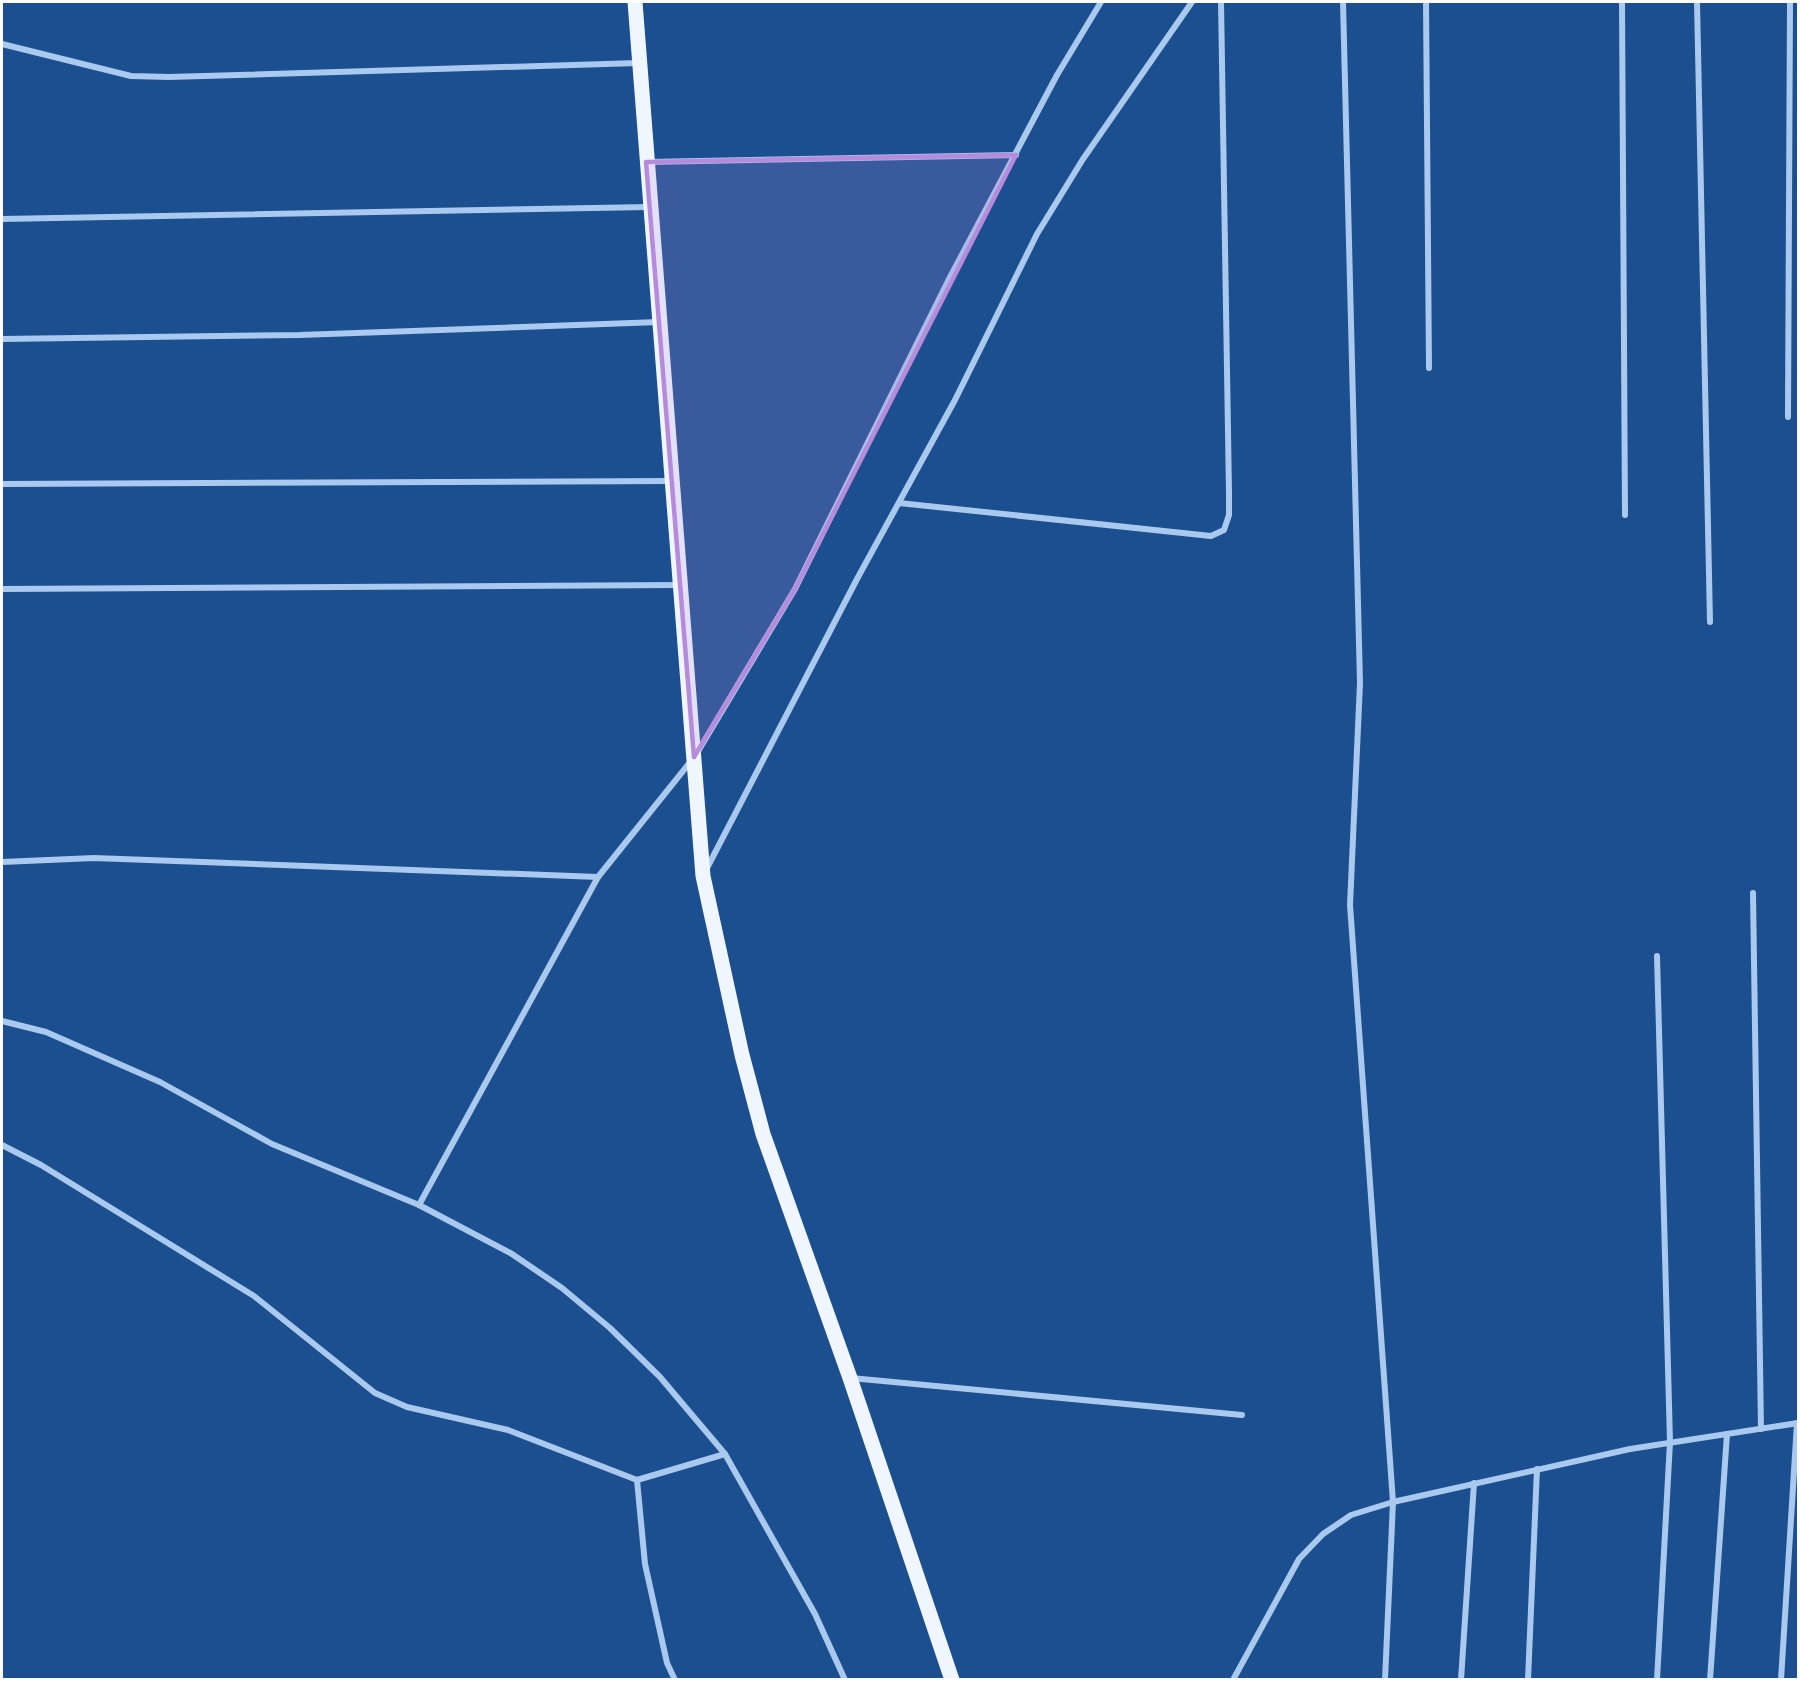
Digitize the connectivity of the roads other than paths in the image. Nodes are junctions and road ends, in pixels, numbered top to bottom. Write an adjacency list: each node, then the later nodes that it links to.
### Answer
1 (635, 2): 11 (main road)
2 (1101, 2): 12 (street)
3 (1192, 2): 22 (street)
4 (1221, 2): 22 (street)
5 (1343, 2): 46 (street)
6 (1426, 2): 18 (street)
7 (1622, 2): 23 (street)
8 (1697, 2): 26 (street)
9 (1790, 2): 19 (street)
10 (2, 44): 11 (street)
11 (639, 63): 13 (main road)
12 (1016, 155): 13 (street); 27 (street)
13 (646, 162): 14 (main road)
14 (650, 207): 15 (street); 16 (main road)
15 (2, 219)
16 (659, 322): 17 (street); 20 (main road)
17 (2, 339)
18 (1429, 368)
19 (1788, 417)
20 (672, 481): 21 (street); 24 (main road)
21 (2, 484)
22 (899, 503): 29 (street)
23 (1625, 515)
24 (681, 585): 25 (street); 27 (main road)
25 (2, 589)
26 (1710, 622)
27 (694, 757): 29 (main road); 30 (street)
28 (2, 862): 30 (street)
29 (703, 876): 36 (main road)
30 (598, 878): 35 (street)
31 (1753, 893): 39 (street)
32 (1657, 956): 41 (street)
33 (2, 1022): 35 (street)
34 (2, 1145): 44 (street)
35 (419, 1205): 42 (street)
36 (850, 1378): 37 (street); 49 (main road)
37 (1242, 1414)
38 (1798, 1423): 39 (street); 56 (street)
39 (1761, 1429): 40 (street)
40 (1727, 1434): 41 (street); 55 (street)
41 (1670, 1442): 43 (street); 54 (street)
42 (725, 1454): 44 (street); 48 (street)
43 (1537, 1470): 45 (street); 53 (street)
44 (637, 1480): 47 (street)
45 (1474, 1484): 46 (street); 52 (street)
46 (1393, 1502): 50 (street); 51 (street)
47 (675, 1680)
48 (845, 1680)
49 (952, 1680)
50 (1233, 1680)
51 (1385, 1680)
52 (1461, 1680)
53 (1528, 1680)
54 (1657, 1680)
55 (1710, 1680)
56 (1781, 1680)

